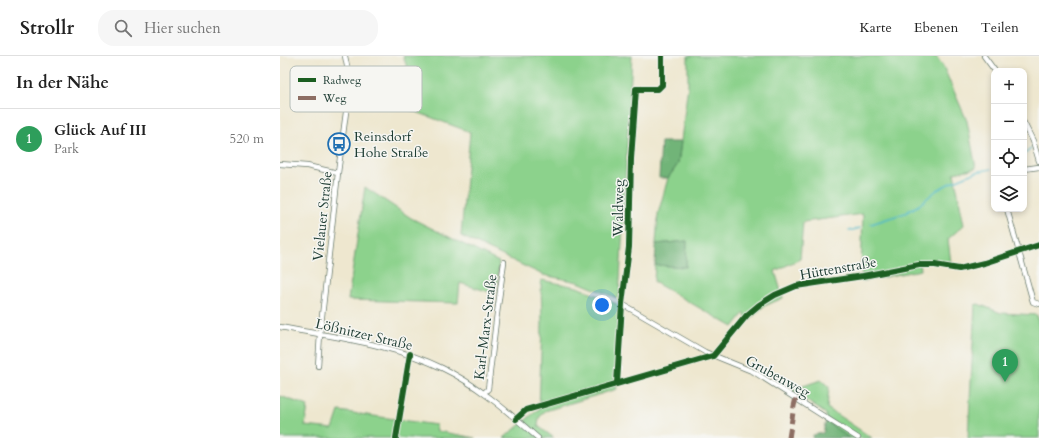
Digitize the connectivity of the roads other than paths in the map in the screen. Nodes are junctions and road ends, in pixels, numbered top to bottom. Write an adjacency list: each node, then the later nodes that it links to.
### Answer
1 (345, 56): 4 (street, Vielauer Straße)
2 (662, 56): 17 (street, Waldweg)
3 (984, 56): 5 (street)
4 (347, 66)
5 (993, 68)
6 (346, 112): 12 (street, Vielauer Straße)
7 (1027, 129): 8 (street)
8 (1039, 161)
9 (280, 164): 12 (street)
10 (1039, 167): 11 (street)
11 (1027, 169)
12 (338, 173): 20 (street, Vielauer Straße)
13 (1008, 212): 15 (street)
14 (1039, 245): 15 (street, Hüttenstraße)
15 (1019, 252): 18 (street); 21 (street, Hüttenstraße)
16 (504, 262): 24 (street, Karl-Marx-Straße)
17 (622, 304): 21 (street, Grubenweg); 23 (street, Waldweg)
18 (1039, 304)
19 (280, 327): 20 (street, Lößnitzer Straße)
20 (320, 334): 22 (street, Vielauer Straße); 24 (street, Lößnitzer Straße)
21 (713, 356): 23 (street); 27 (street, Grubenweg)
22 (318, 366)
23 (617, 383): 25 (street)
24 (484, 393): 25 (street, Lößnitzer Straße)
25 (516, 419): 26 (street, Lößnitzer Straße)
26 (538, 438)
27 (858, 438)

